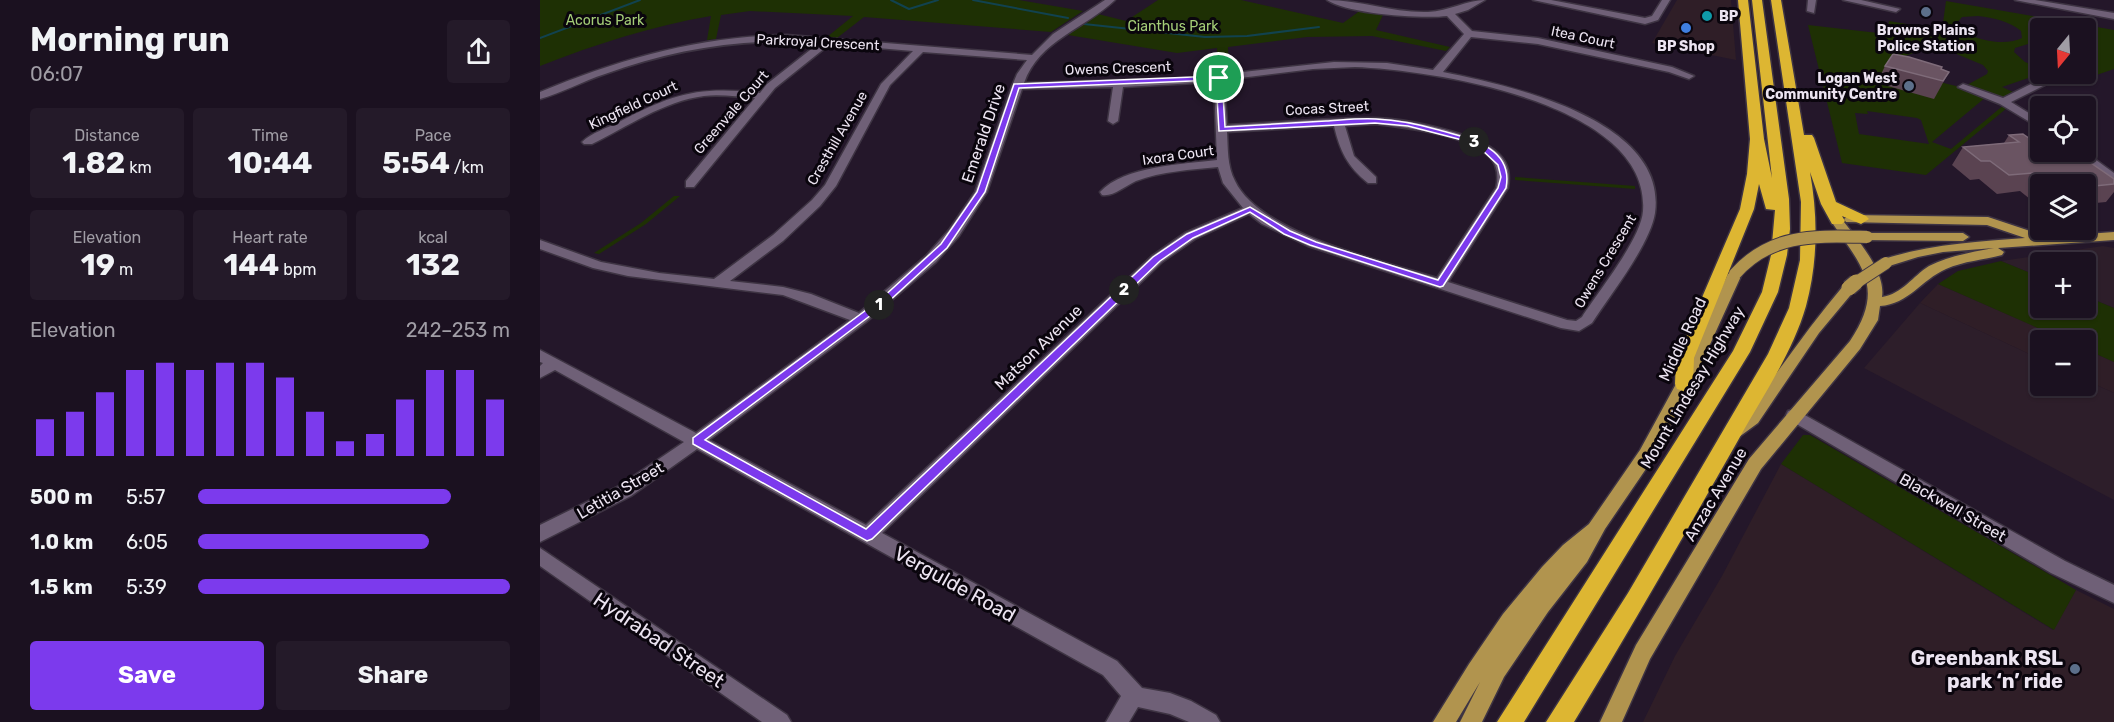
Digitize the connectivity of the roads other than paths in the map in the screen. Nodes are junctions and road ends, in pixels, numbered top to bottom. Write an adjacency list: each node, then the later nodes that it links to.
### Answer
1 (1111, 0): 21 (street, Emerald Drive)
2 (1331, 0): 16 (street)
3 (1481, 0): 16 (street)
4 (1537, 0): 5 (street)
5 (1666, 0)
6 (1743, 0): 37 (highway)
7 (1757, 0): 51 (highway, Mount Lindesay Highway)
8 (1776, 0): 32 (highway)
9 (1812, 0): 14 (street)
10 (1847, 0): 13 (street)
11 (2019, 0): 15 (street)
12 (2080, 0): 15 (street)
13 (1896, 9)
14 (1811, 11)
15 (2082, 11): 17 (street)
16 (1448, 12): 18 (street)
17 (2114, 16)
18 (1469, 34): 22 (street); 23 (street, Itea Court)
19 (828, 41): 20 (street, Parkroyal Crescent); 29 (street, Parkroyal Crescent); 30 (street, Greenvale Court)
20 (921, 48): 21 (street, Parkroyal Crescent); 59 (street, Cresthill Avenue)
21 (1034, 58): 27 (street, Emerald Drive)
22 (1436, 73): 24 (street, Owens Crescent); 60 (street, Owens Crescent)
23 (1689, 76)
24 (1219, 78): 25 (street, Owens Crescent); 36 (street, Owens Crescent)
25 (1119, 83): 27 (street, Owens Crescent); 34 (street)
26 (2039, 84): 31 (street)
27 (1017, 86): 62 (street, Emerald Drive)
28 (1964, 87): 31 (street)
29 (540, 96)
30 (762, 96): 38 (street, Kingfield Court); 43 (street, Greenvale Court)
31 (2005, 101): 33 (street)
32 (1793, 113): 45 (highway); 66 (highway)
33 (2030, 118)
34 (1113, 121)
35 (1339, 123): 36 (street, Cocas Street); 42 (street); 60 (street, Cocas Street)
36 (1221, 129): 40 (street, Owens Crescent)
37 (1757, 139): 51 (highway); 64 (highway)
38 (588, 142)
39 (2092, 162): 41 (street)
40 (1223, 164): 44 (street, Ixora Court); 46 (street, Owens Crescent)
41 (2114, 178)
42 (1372, 180)
43 (690, 184)
44 (1106, 192)
45 (1828, 204): 47 (highway); 48 (highway)
46 (1250, 209): 60 (street, Owens Crescent); 70 (street, Matson Avenue)
47 (1861, 219): 48 (main road); 56 (main road)
48 (1837, 221): 61 (main road)
49 (2114, 226): 50 (main road, Middle Road)
50 (2096, 228)
51 (1782, 229): 79 (highway, Mount Lindesay Highway)
52 (2114, 236): 53 (main road, Middle Road)
53 (2096, 237)
54 (2030, 239): 66 (main road, Middle Road, bridge)
55 (2030, 239): 64 (main road, Middle Road, bridge)
56 (2030, 239)
57 (2030, 240): 61 (main road)
58 (540, 244): 59 (street)
59 (718, 282): 62 (street)
60 (1440, 284)
61 (1873, 302): 65 (main road, Anzac Avenue)
62 (861, 319): 67 (street, Emerald Drive)
63 (545, 364): 67 (street, Vergulde Road)
64 (1684, 384): 68 (main road, Middle Road)
65 (1794, 415): 72 (street, Blackwell Street); 81 (main road, Anzac Avenue)
66 (1730, 436): 80 (highway)
67 (697, 441): 69 (street, Letitia Street); 70 (street, Vergulde Road)
68 (1599, 524): 77 (main road); 78 (main road, Middle Road)
69 (540, 534)
70 (867, 536): 73 (street, Vergulde Road)
71 (540, 556): 74 (street, Hydrabad Street)
72 (2114, 594)
73 (1134, 694): 75 (street); 76 (street)
74 (780, 722)
75 (1117, 722)
76 (1209, 722)
77 (1444, 722)
78 (1471, 722)
79 (1510, 722)
80 (1559, 722)
81 (1611, 722)

